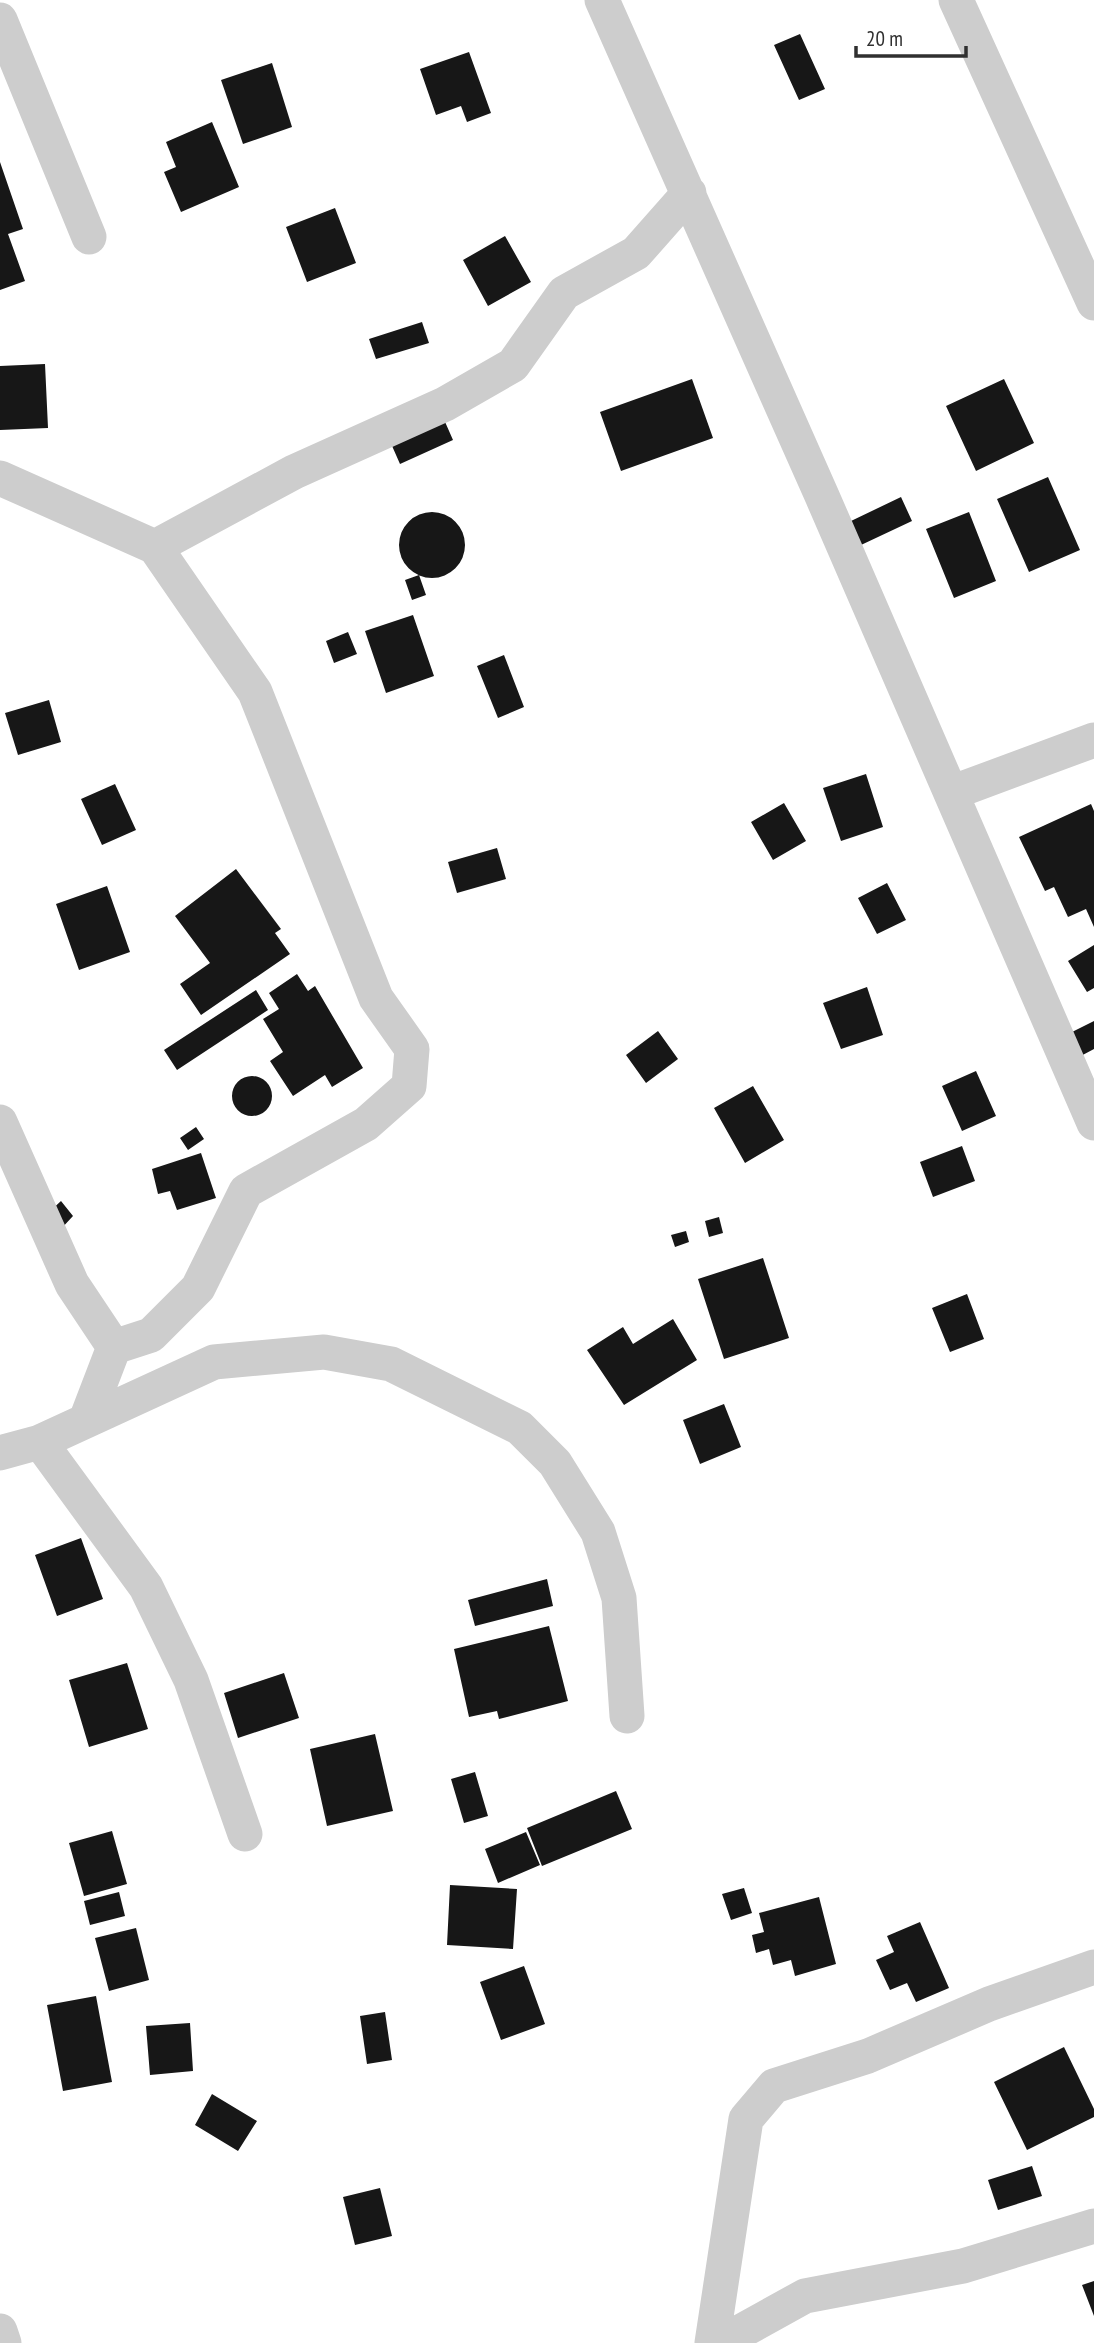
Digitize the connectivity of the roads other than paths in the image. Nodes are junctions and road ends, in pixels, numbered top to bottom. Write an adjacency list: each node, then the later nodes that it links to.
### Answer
1 (602, 0): 4 (street)
2 (956, 0): 6 (street)
3 (0, 20): 5 (street)
4 (689, 193): 8 (street); 10 (street)
5 (89, 237)
6 (1094, 303)
7 (0, 478): 8 (street)
8 (155, 547): 13 (street)
9 (1094, 740): 10 (street)
10 (951, 793): 12 (street)
11 (0, 1122): 13 (street)
12 (1094, 1123)
13 (114, 1346): 14 (street)
14 (86, 1420): 15 (street); 17 (street)
15 (40, 1442): 16 (street); 18 (street)
16 (0, 1453)
17 (627, 1716)
18 (245, 1834)
19 (1094, 1967): 23 (street)
20 (1094, 2226): 24 (street)
21 (0, 2331): 22 (street)
22 (4, 2343)
23 (712, 2343)
24 (720, 2343)

